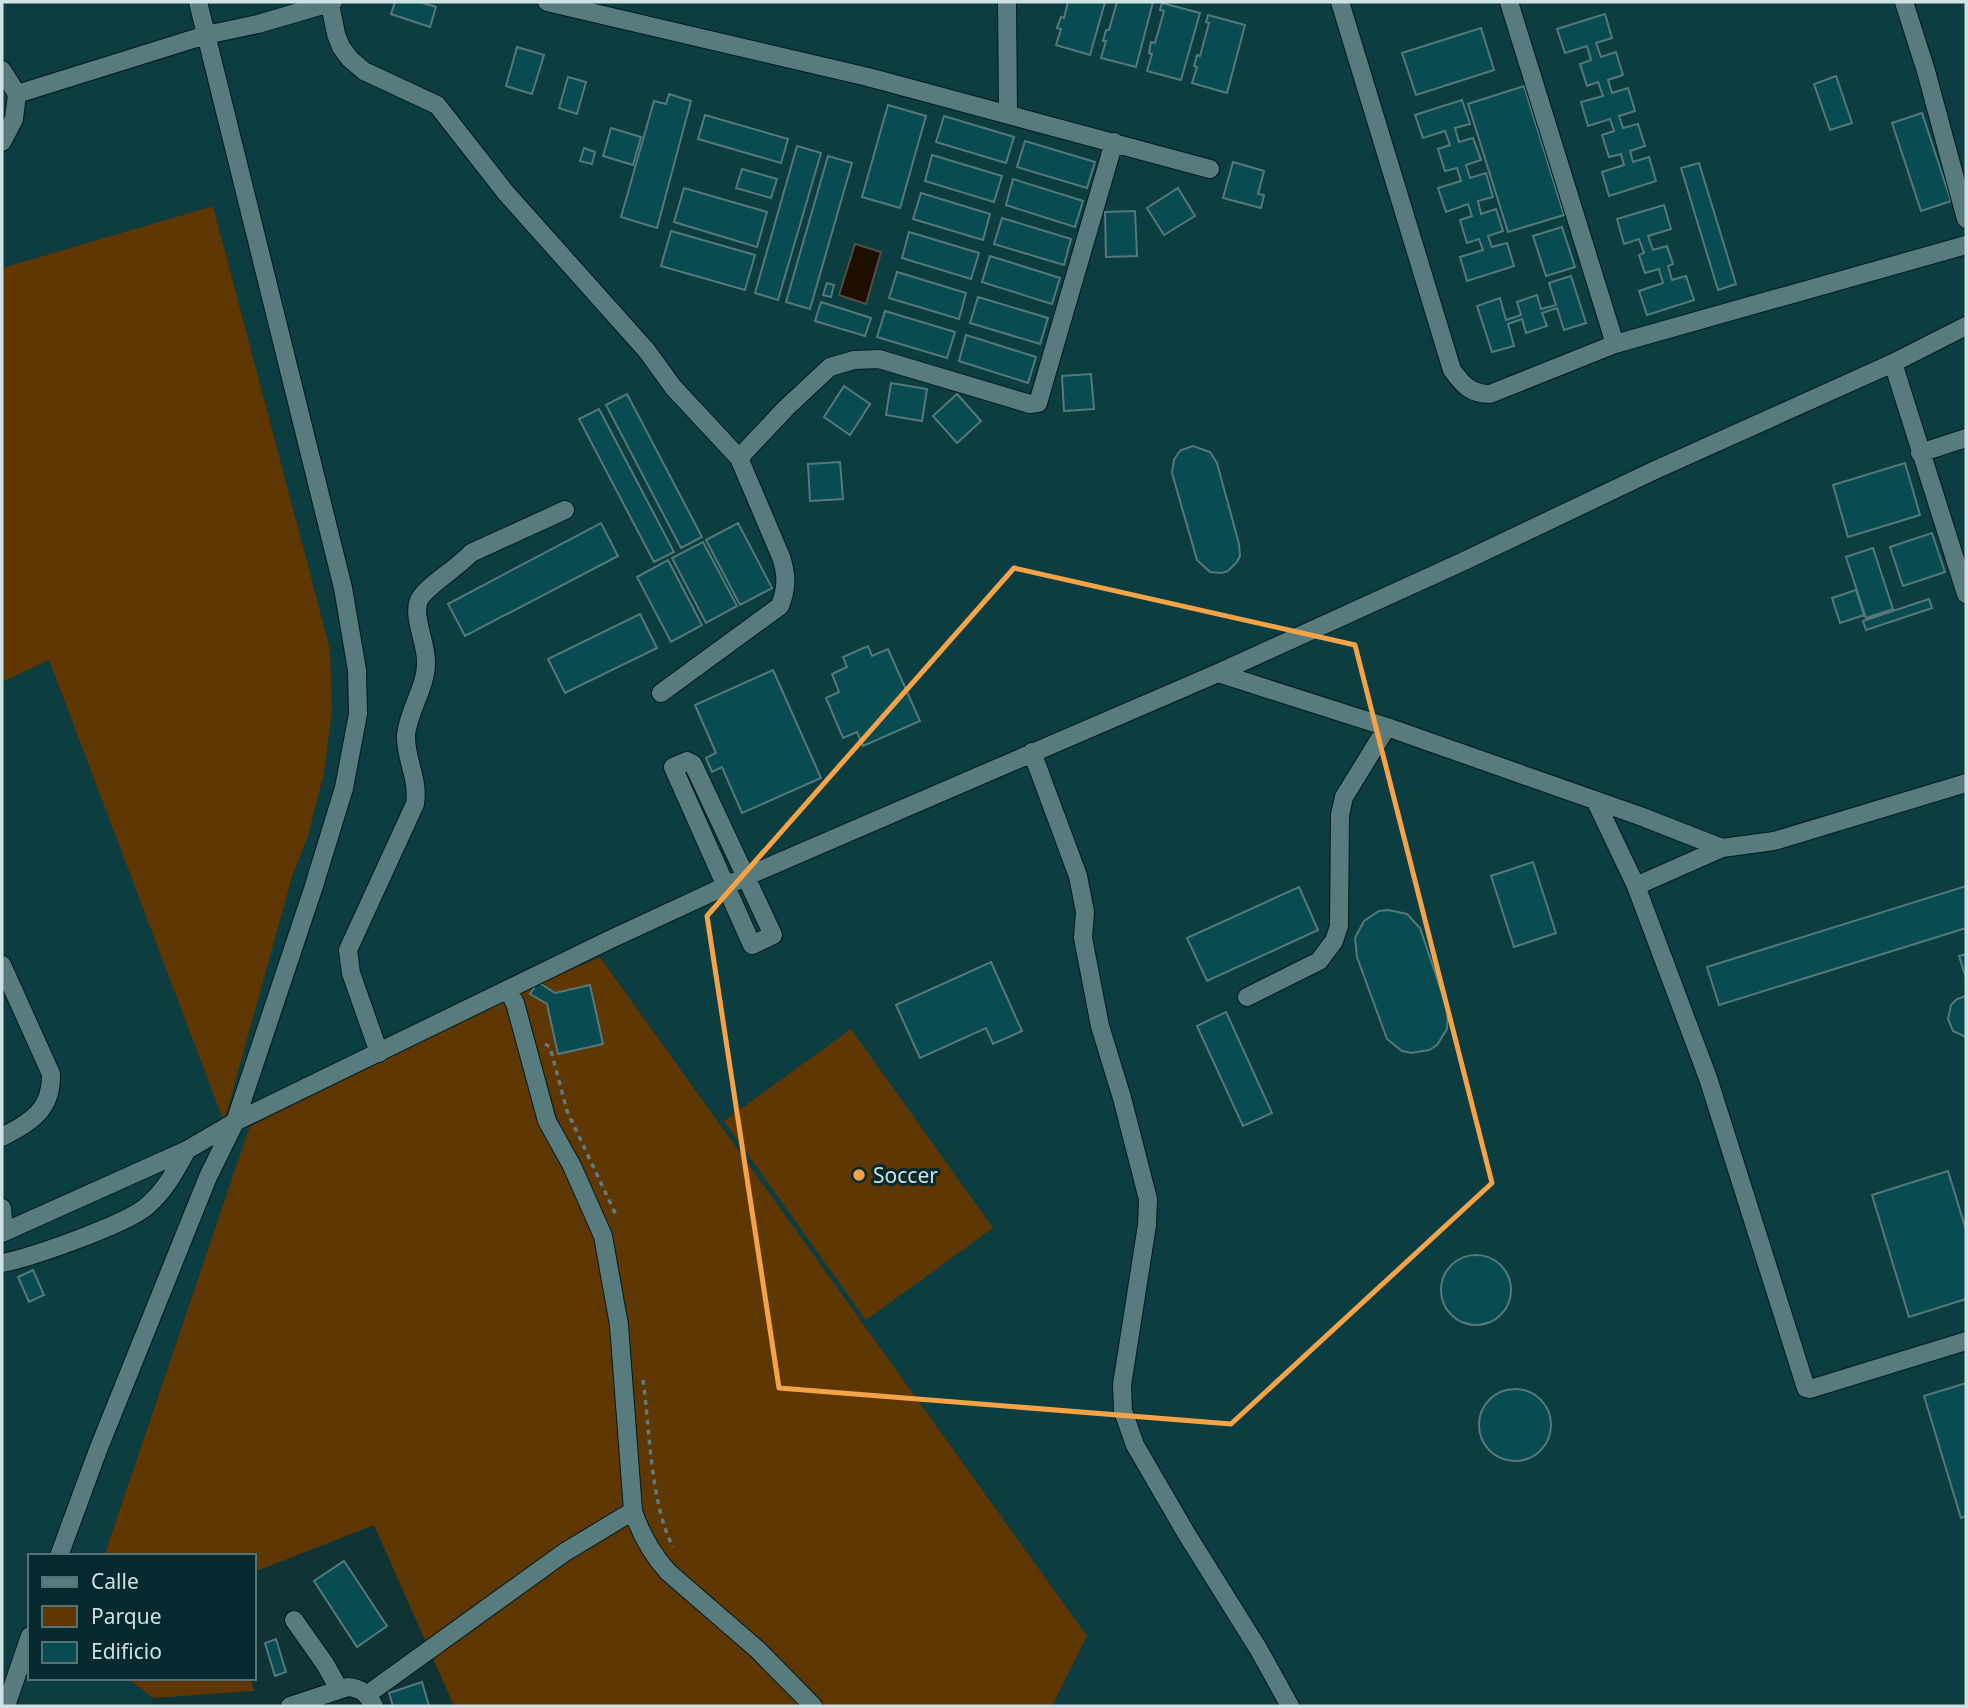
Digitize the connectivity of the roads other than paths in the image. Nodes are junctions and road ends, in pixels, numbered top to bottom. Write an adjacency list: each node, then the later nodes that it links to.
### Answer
1 (198, 2): 8 (street)
2 (547, 2): 11 (street)
3 (1007, 2): 11 (street)
4 (1340, 2): 18 (street)
5 (1509, 2): 18 (street)
6 (1904, 2): 15 (street)
7 (331, 3): 8 (street); 22 (street)
8 (206, 35): 10 (street); 41 (street)
9 (2, 70): 10 (street)
10 (17, 94): 12 (street)
11 (1008, 113): 13 (street)
12 (2, 142)
13 (1114, 142): 14 (street); 22 (street)
14 (1210, 169)
15 (1966, 219)
16 (1966, 244): 18 (street)
17 (1966, 326): 19 (street)
18 (1615, 344)
19 (1893, 363): 21 (street); 25 (street)
20 (1966, 438): 21 (street)
21 (1920, 453): 24 (street)
22 (739, 457): 26 (street)
23 (565, 510): 40 (street)
24 (1966, 594)
25 (1217, 673): 27 (street); 28 (street)
26 (661, 693)
27 (1388, 727): 30 (street); 39 (street)
28 (1032, 752): 34 (street); 57 (street)
29 (1966, 783): 33 (street)
30 (1596, 802): 33 (street); 35 (street)
31 (713, 808): 32 (street); 32 (street); 34 (street)
32 (696, 816): 36 (street)
33 (1722, 848): 35 (street)
34 (745, 877): 36 (street); 36 (street)
35 (1636, 886): 47 (street)
36 (727, 887): 38 (street)
37 (2, 965): 42 (street)
38 (508, 990): 40 (street); 48 (street)
39 (1247, 997)
40 (379, 1053): 41 (street)
41 (234, 1122): 43 (street); 49 (street)
42 (2, 1137)
43 (187, 1150): 45 (street); 46 (street)
44 (2, 1208): 45 (street)
45 (3, 1232)
46 (2, 1263)
47 (1966, 1341)
48 (633, 1511): 53 (street); 56 (street)
49 (61, 1554)
50 (294, 1620): 52 (street)
51 (28, 1643): 54 (street)
52 (339, 1689): 53 (street); 55 (street)
53 (371, 1700)
54 (11, 1701)
55 (290, 1706)
56 (813, 1706)
57 (1290, 1706)

